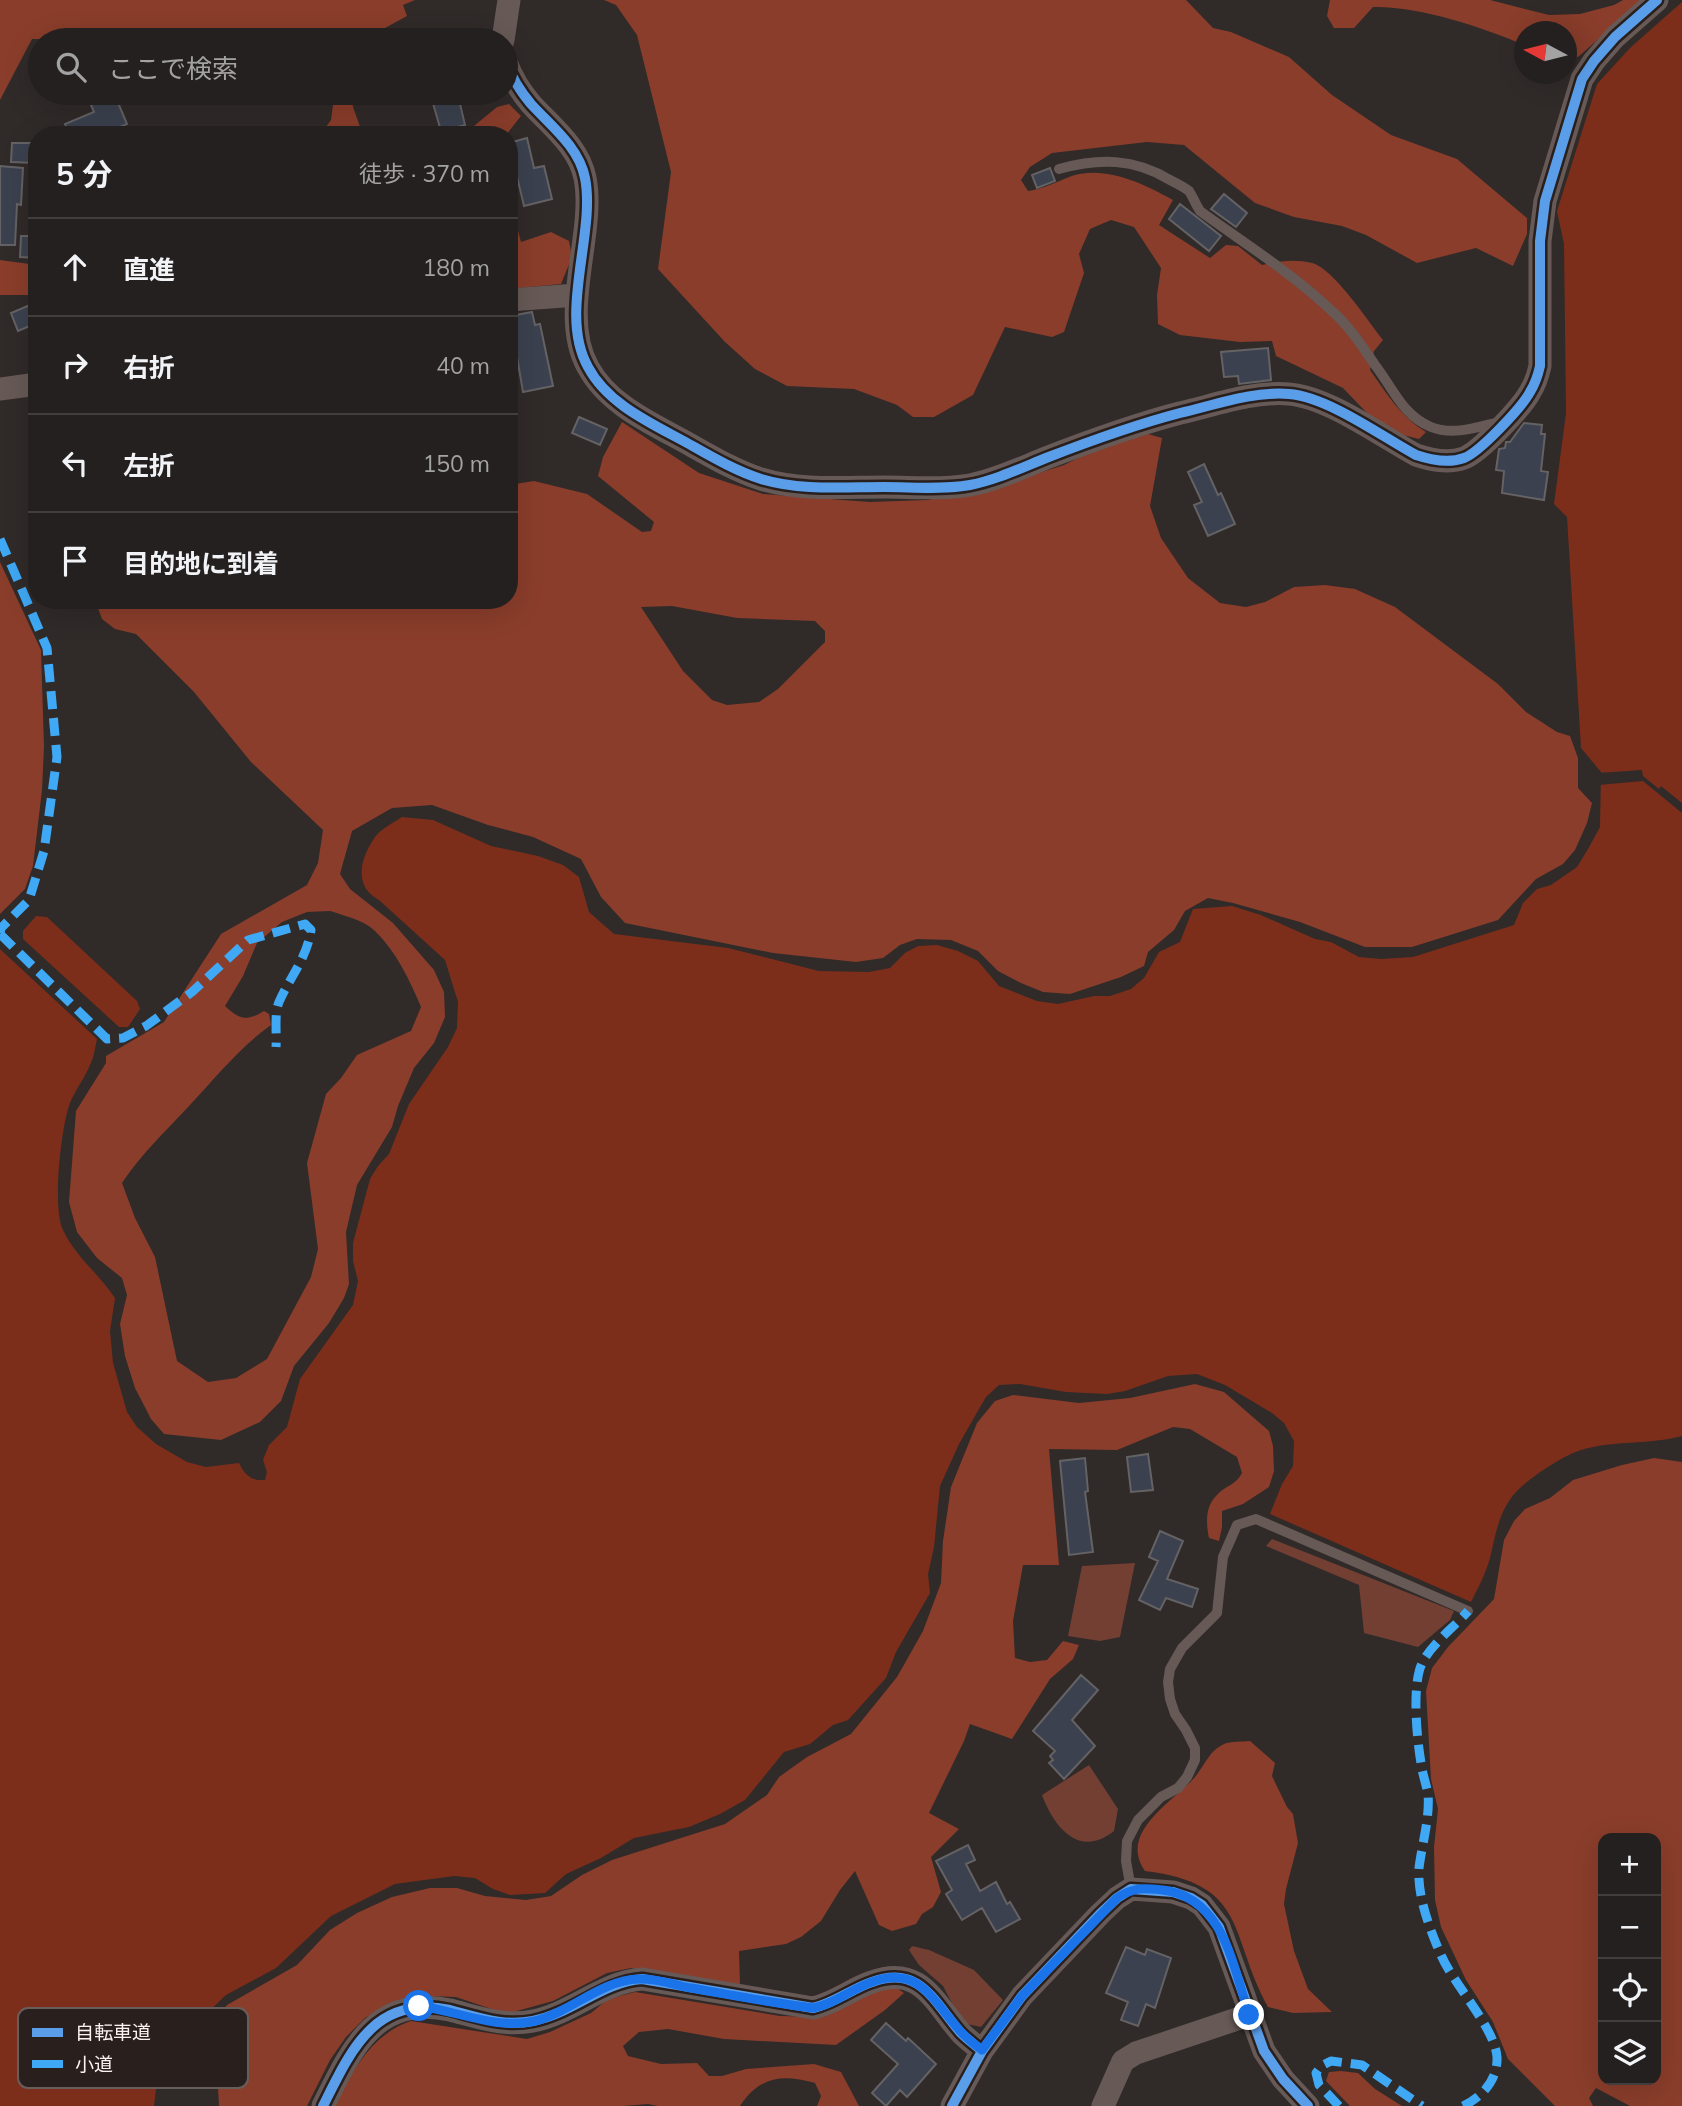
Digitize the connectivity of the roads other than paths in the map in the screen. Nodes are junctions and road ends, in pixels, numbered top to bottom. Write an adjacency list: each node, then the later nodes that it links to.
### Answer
1 (509, 0): 3 (street)
2 (1657, 0): 10 (street)
3 (505, 28)
4 (518, 87): 6 (street)
5 (1059, 169): 10 (lane)
6 (577, 295): 7 (street); 10 (street)
7 (518, 299)
8 (28, 385): 9 (street)
9 (0, 389)
10 (1506, 420)
11 (1468, 1611): 12 (lane)
12 (1131, 1889): 13 (street); 14 (street)
13 (1249, 2015): 17 (street); 18 (street)
14 (982, 2050): 15 (street); 16 (street)
15 (323, 2106)
16 (952, 2106)
17 (1103, 2106)
18 (1308, 2106)

